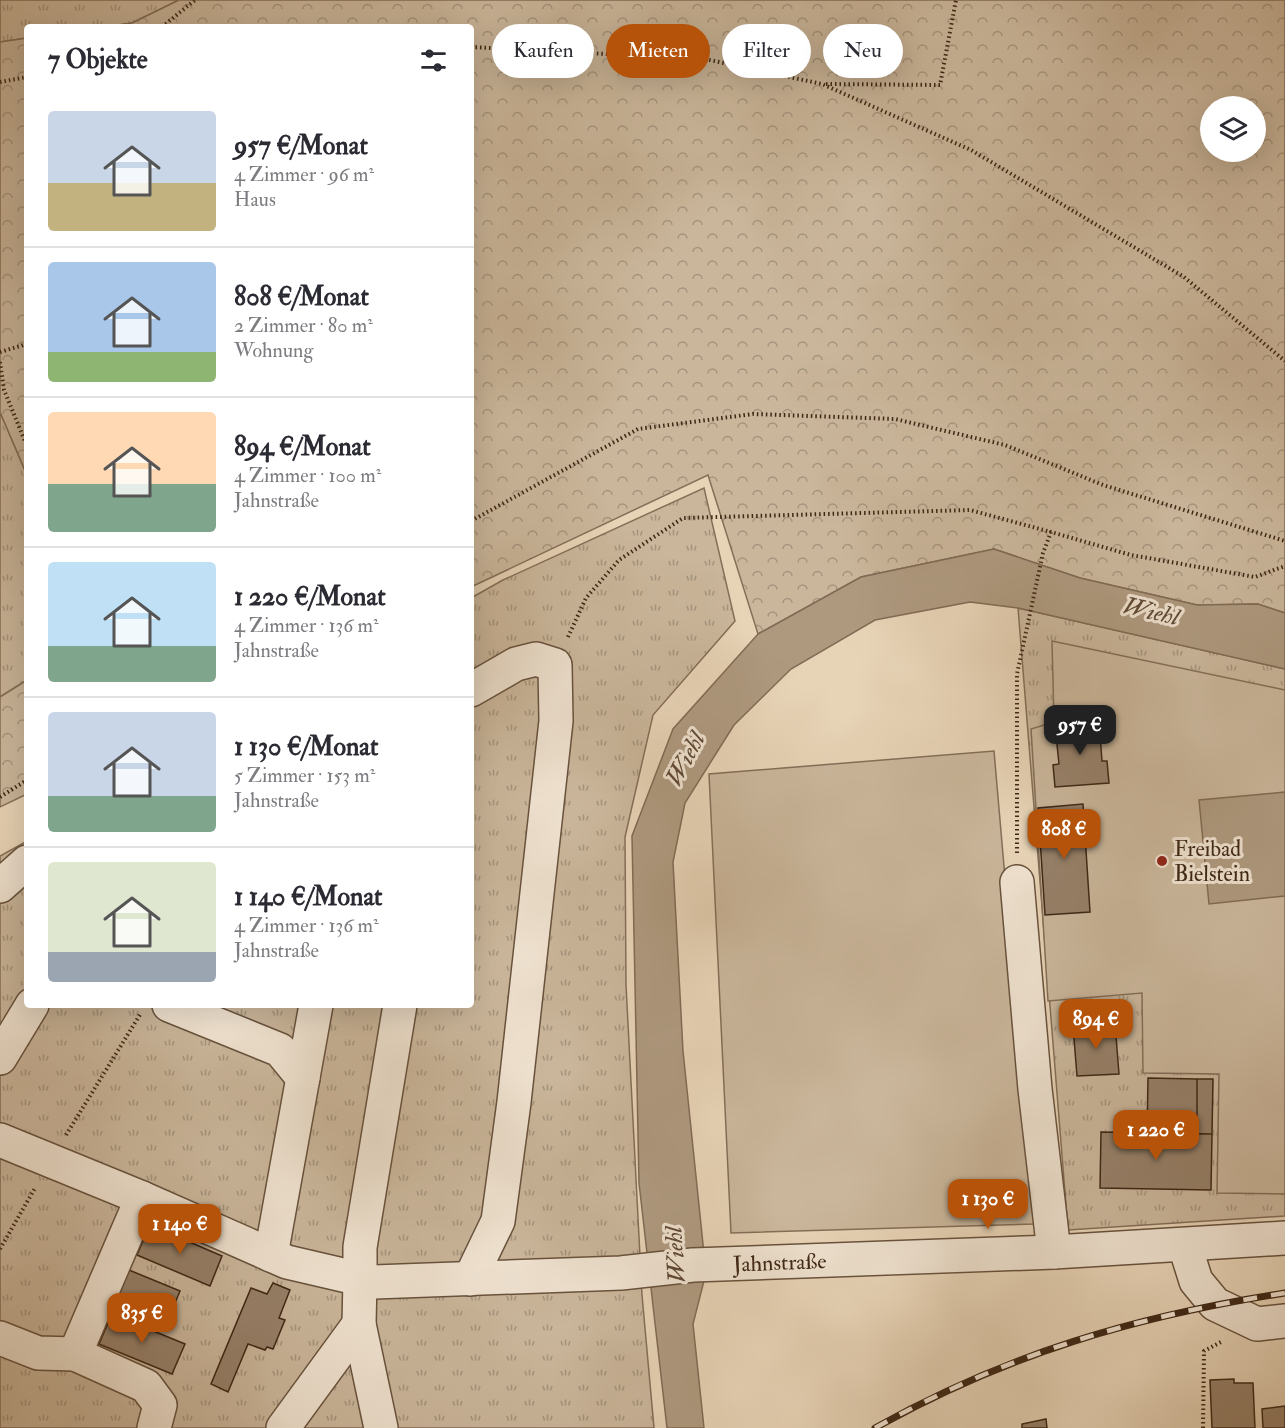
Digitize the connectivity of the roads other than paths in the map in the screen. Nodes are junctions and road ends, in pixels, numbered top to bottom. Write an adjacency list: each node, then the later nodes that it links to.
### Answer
1 (474, 688): 17 (street)
2 (24, 865): 4 (street)
3 (1017, 882): 15 (street)
4 (0, 886)
5 (30, 1008): 9 (street)
6 (176, 1008): 10 (street)
7 (315, 1008): 10 (street)
8 (400, 1008): 18 (street)
9 (0, 1058)
10 (303, 1078): 16 (street)
11 (0, 1140): 12 (street, Jahnstraße)
12 (142, 1198): 16 (street, Jahnstraße); 22 (street)
13 (1285, 1238): 14 (street, Jahnstraße)
14 (1185, 1245): 15 (street, Jahnstraße); 19 (street)
15 (1054, 1252): 17 (street, Jahnstraße)
16 (271, 1255): 18 (street, Jahnstraße)
17 (470, 1279): 18 (street, Jahnstraße)
18 (367, 1281): 20 (street)
19 (1271, 1322)
20 (360, 1324): 24 (street); 25 (street)
21 (0, 1338): 22 (street)
22 (75, 1354): 23 (street)
23 (154, 1428)
24 (282, 1428)
25 (381, 1428)

